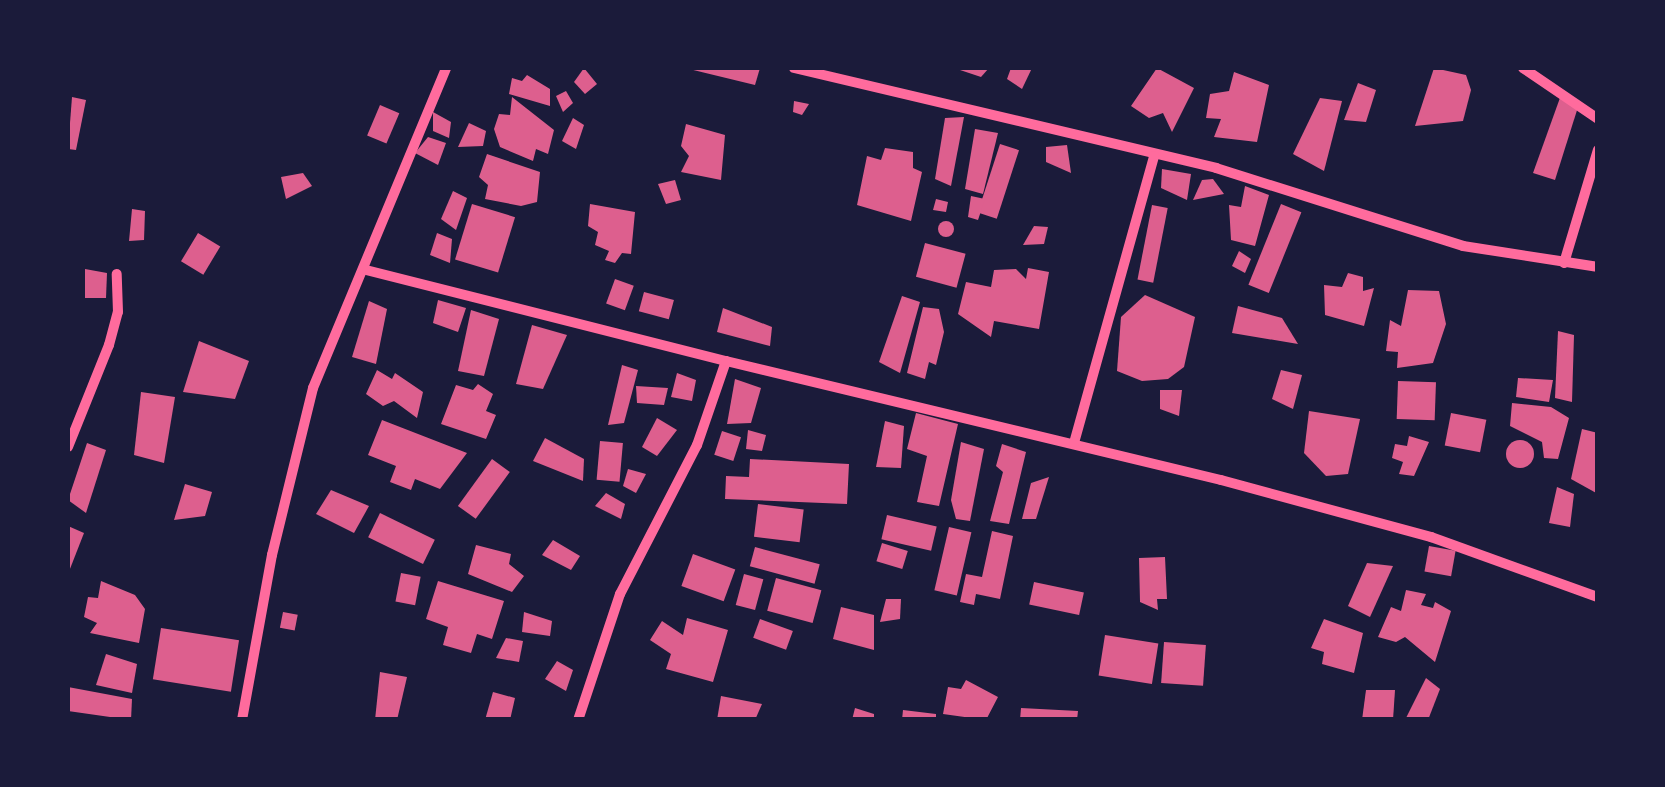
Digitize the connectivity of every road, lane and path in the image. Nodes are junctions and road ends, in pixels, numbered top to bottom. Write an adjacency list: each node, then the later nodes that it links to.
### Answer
1 (446, 68): 9 (street)
2 (794, 68): 6 (street)
3 (1522, 68): 4 (street)
4 (1598, 119)
5 (1598, 150): 7 (street)
6 (1154, 156): 7 (street); 12 (street)
7 (1564, 263): 8 (street)
8 (1598, 267)
9 (366, 270): 11 (street); 15 (street)
10 (117, 274): 13 (street)
11 (726, 361): 12 (street); 16 (street)
12 (1074, 442): 14 (street)
13 (68, 447)
14 (1598, 597)
15 (242, 720)
16 (578, 720)

